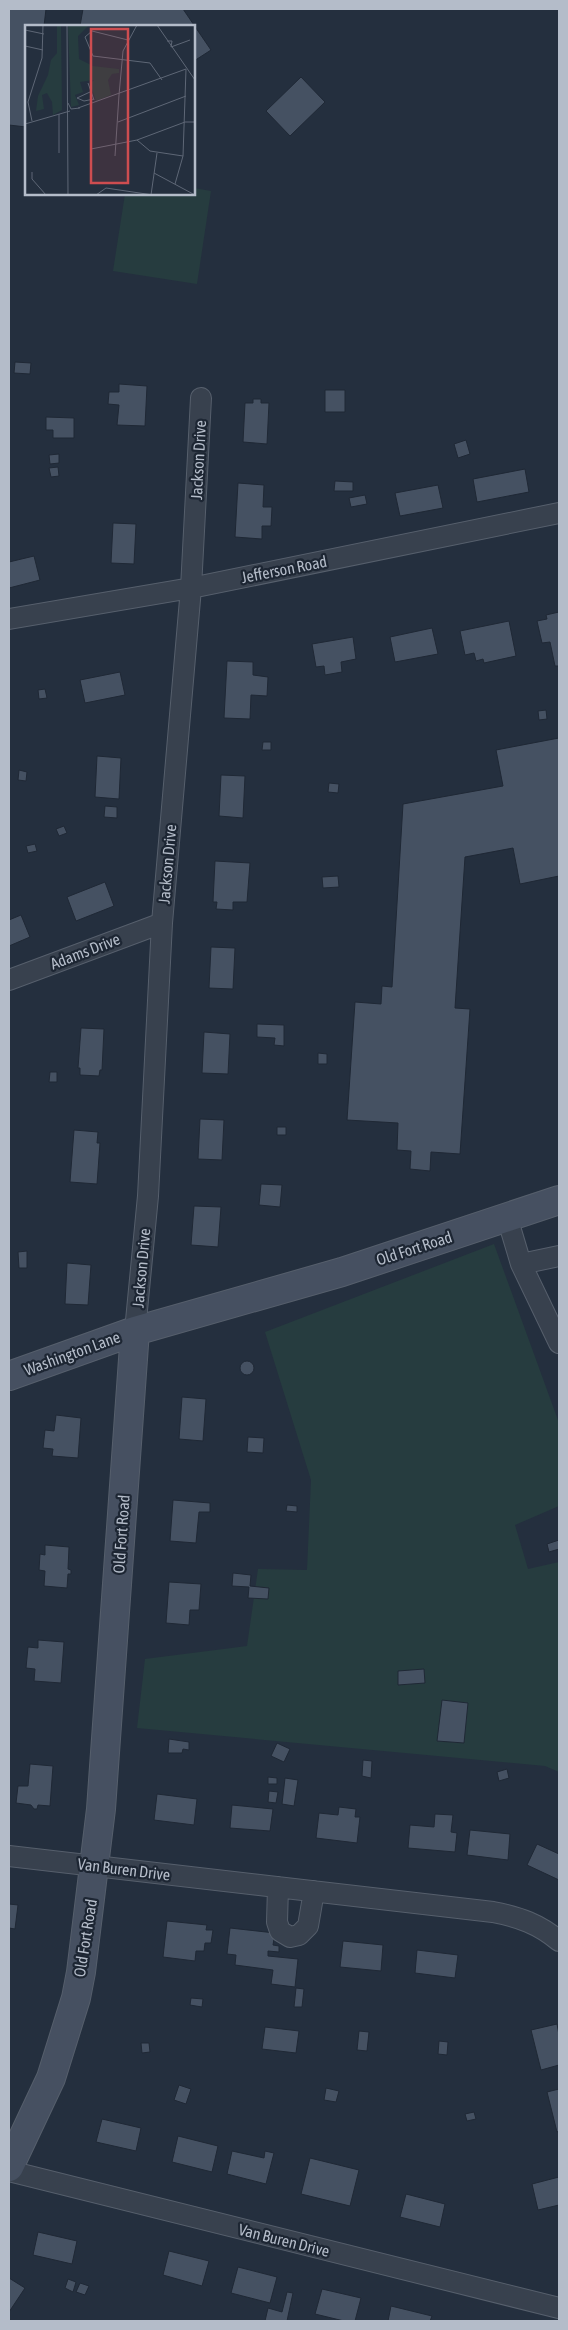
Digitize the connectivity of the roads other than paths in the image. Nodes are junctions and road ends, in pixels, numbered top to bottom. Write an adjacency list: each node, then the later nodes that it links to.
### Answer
1 (201, 398): 3 (street, Jackson Drive)
2 (559, 513): 3 (street, Jefferson Road)
3 (191, 588): 4 (street, Jefferson Road); 5 (street, Jackson Drive)
4 (9, 619)
5 (162, 923): 6 (street, Adams Drive); 11 (street, Jackson Drive)
6 (9, 980)
7 (559, 1200): 8 (main road, Old Fort Road)
8 (507, 1217): 10 (street); 11 (main road, Old Fort Road)
9 (559, 1256): 10 (street)
10 (520, 1264): 12 (street)
11 (135, 1331): 13 (main road, Washington Lane); 15 (main road, Old Fort Road)
12 (559, 1343)
13 (9, 1376)
14 (9, 1856): 15 (street, Van Buren Drive)
15 (95, 1865): 16 (street, Van Buren Drive); 19 (main road, Old Fort Road)
16 (278, 1887): 17 (street, Van Buren Drive); 17 (street)
17 (314, 1891): 18 (street, Van Buren Drive)
18 (559, 1941)
19 (9, 2167)
20 (9, 2171): 21 (street, Van Buren Drive)
21 (559, 2308)

